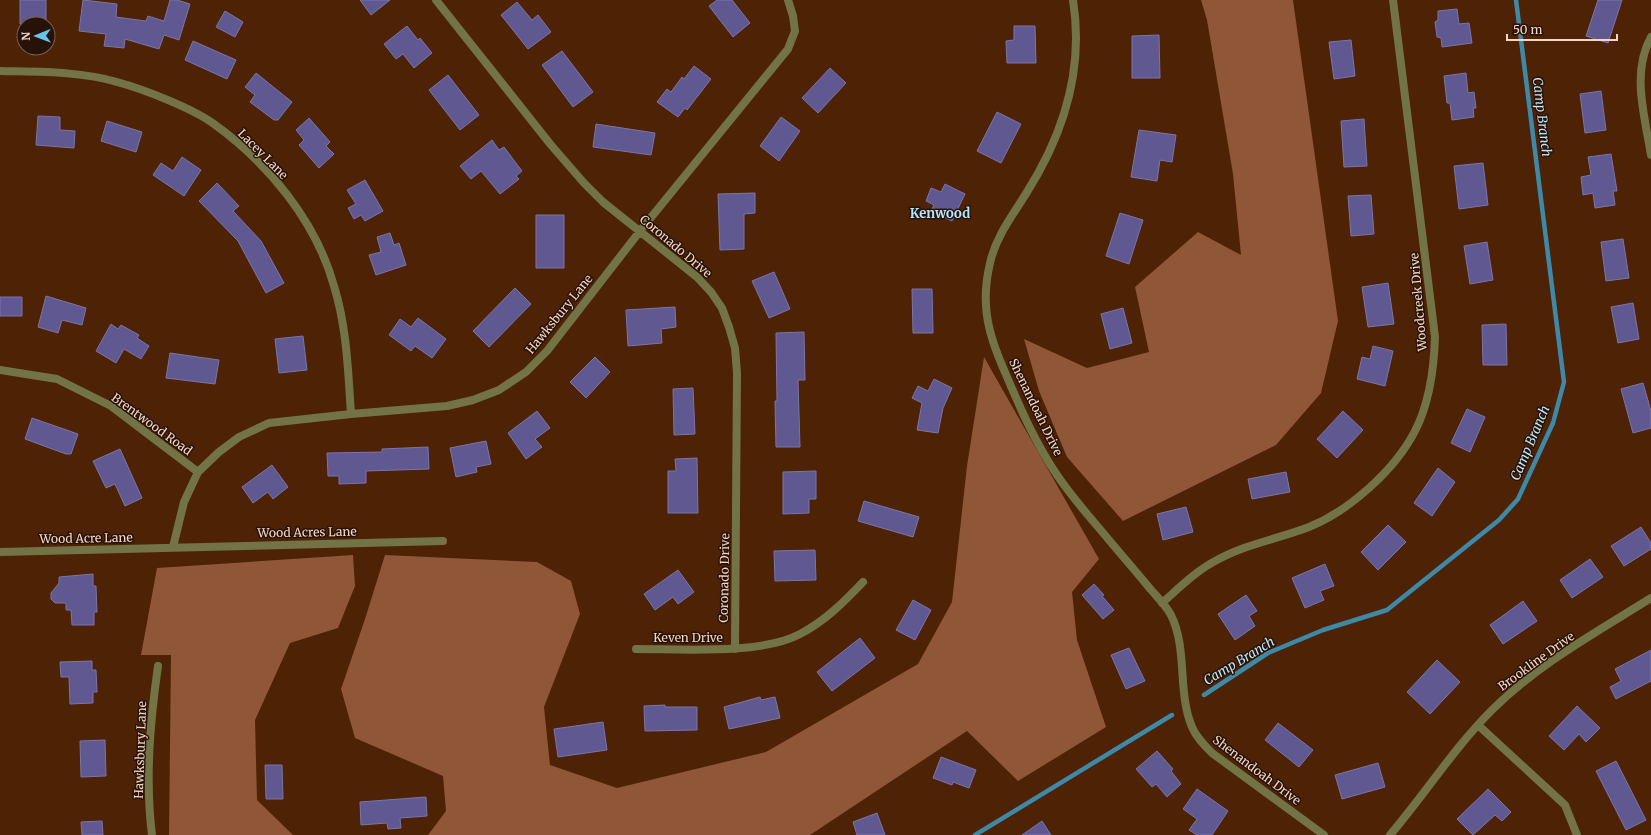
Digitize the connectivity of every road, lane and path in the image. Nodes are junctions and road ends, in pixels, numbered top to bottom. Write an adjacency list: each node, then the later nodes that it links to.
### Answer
1 (436, 0): 8 (street, Coronado Drive)
2 (788, 0): 8 (street, Hawksbury Lane)
3 (1073, 0): 17 (street, Shenandoah Drive)
4 (1393, 0): 17 (street, Woodcreek Drive)
5 (1651, 37): 7 (street)
6 (0, 71): 10 (street, Lacey Lane)
7 (1651, 156)
8 (640, 231): 10 (street, Hawksbury Lane); 18 (street, Coronado Drive)
9 (0, 370): 11 (street, Brentwood Road)
10 (351, 414): 11 (street, Hawksbury Lane)
11 (198, 472): 13 (street, Hawksbury Lane)
12 (442, 541): 13 (street, Wood Acres Lane)
13 (173, 547): 14 (street, Wood Acre Lane)
14 (0, 552)
15 (863, 582): 18 (street, Keven Drive)
16 (1651, 598): 21 (street, Brookline Drive)
17 (1162, 602): 23 (street, Shenandoah Drive)
18 (735, 648): 19 (street, Keven Drive)
19 (636, 649)
20 (158, 666): 22 (street, Hawksbury Lane)
21 (1478, 725): 24 (street, Brookline Drive); 25 (street)
22 (152, 835)
23 (1324, 835)
24 (1390, 835)
25 (1577, 835)

